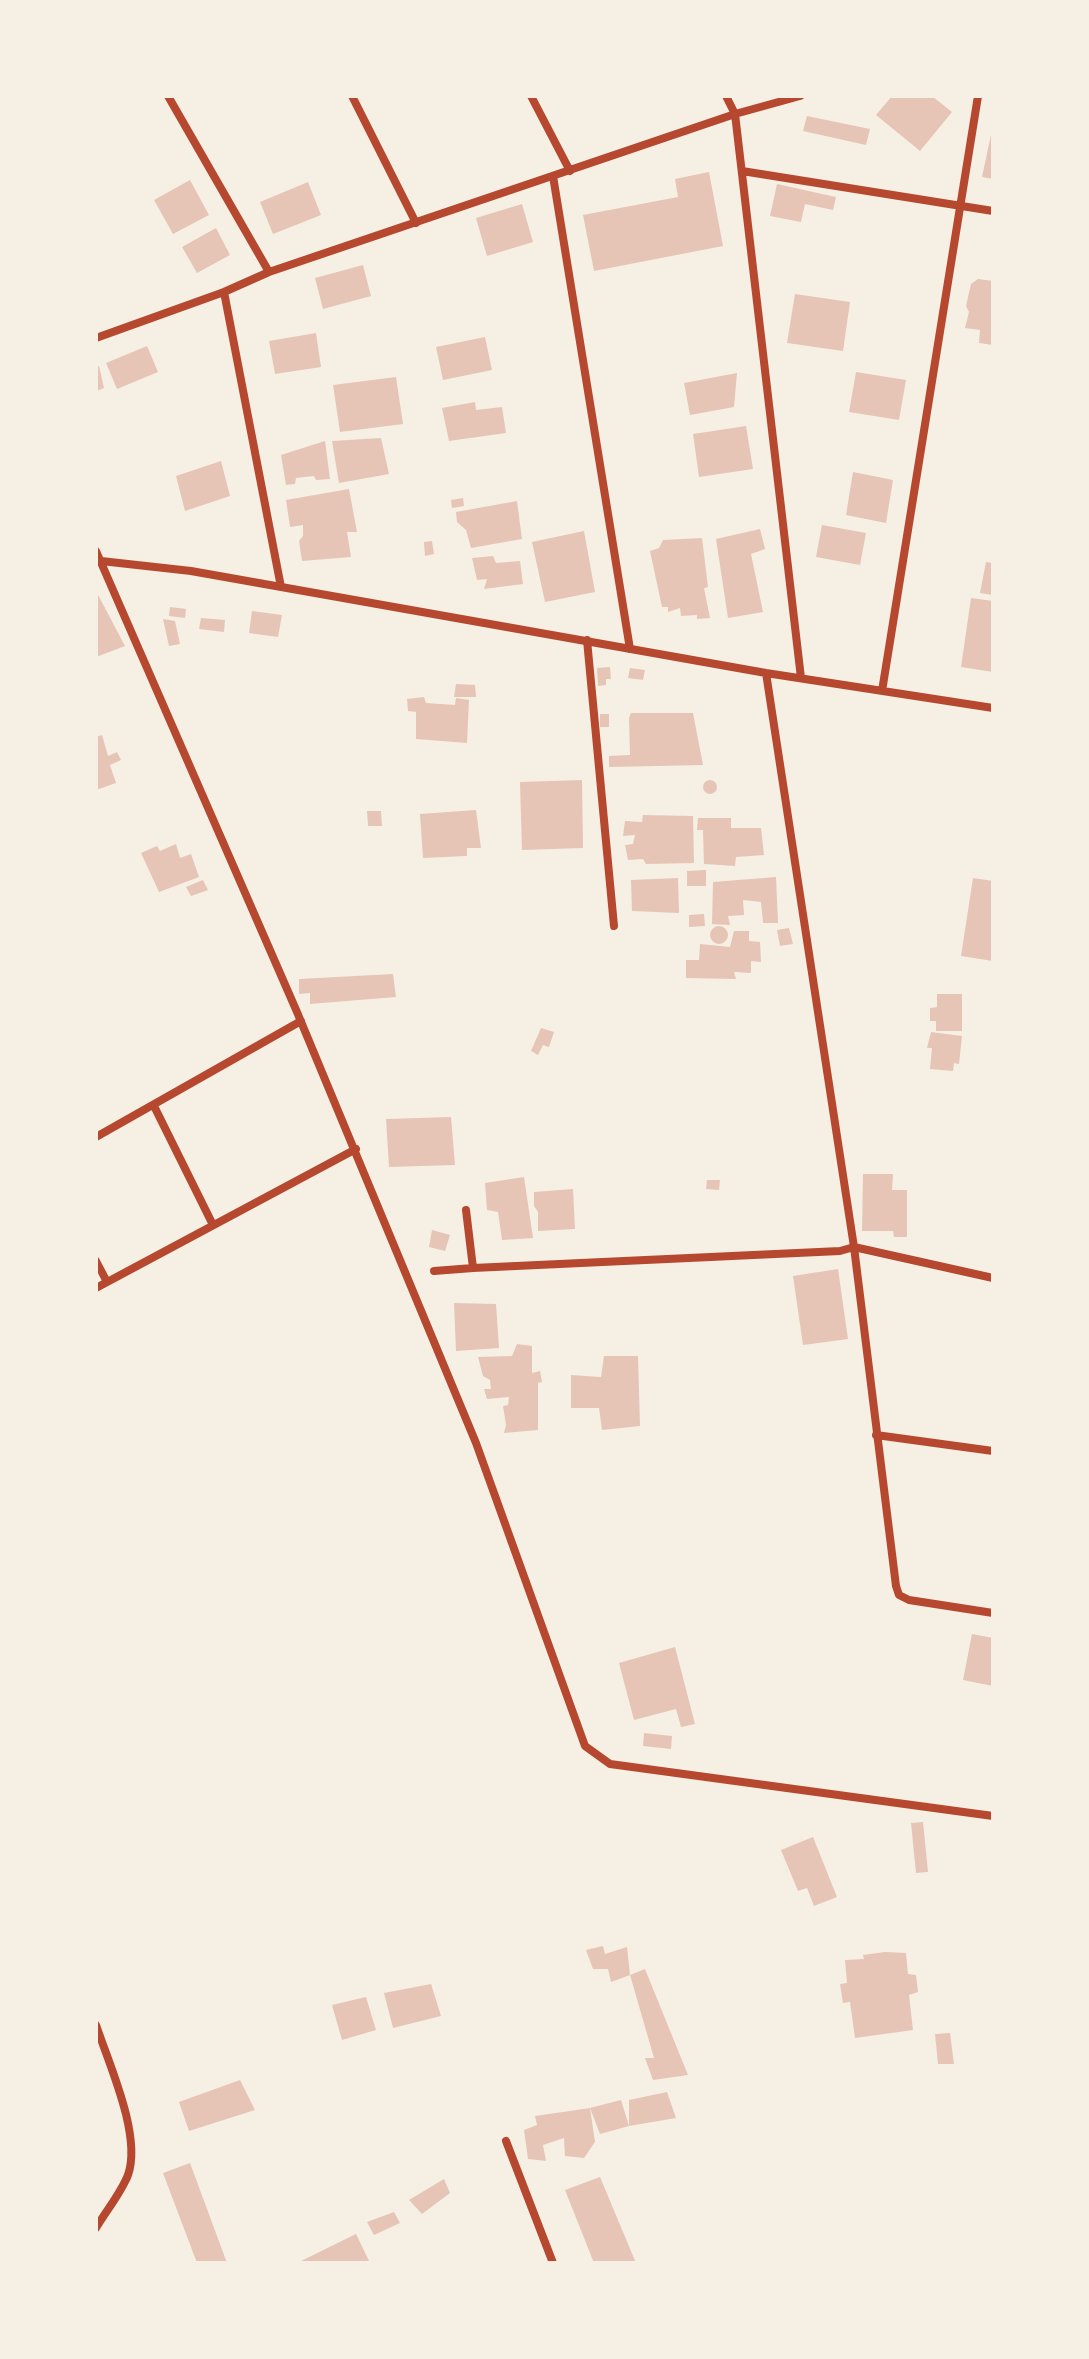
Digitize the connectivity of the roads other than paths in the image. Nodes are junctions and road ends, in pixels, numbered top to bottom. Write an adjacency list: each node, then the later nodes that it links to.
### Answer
1 (168, 96): 14 (street)
2 (352, 96): 13 (street)
3 (531, 96): 8 (street)
4 (726, 96): 7 (street)
5 (800, 96): 7 (street)
6 (978, 96): 11 (street)
7 (735, 114): 8 (street); 9 (street)
8 (570, 171): 10 (street)
9 (742, 171): 11 (street); 23 (street)
10 (553, 176): 13 (street); 21 (street)
11 (960, 206): 12 (street); 24 (street)
12 (993, 211)
13 (416, 223): 14 (street)
14 (269, 272): 15 (street)
15 (224, 292): 16 (street); 19 (street)
16 (96, 338)
17 (96, 551): 18 (street)
18 (101, 561): 19 (street); 27 (street)
19 (281, 587): 20 (street)
20 (587, 640): 21 (street); 26 (street)
21 (630, 649): 22 (street)
22 (766, 673): 23 (street); 33 (street)
23 (801, 678): 24 (street)
24 (882, 691): 25 (street)
25 (993, 708)
26 (614, 926)
27 (301, 1021): 28 (street); 30 (street)
28 (154, 1106): 29 (street); 32 (street)
29 (96, 1137)
30 (356, 1149): 32 (street); 43 (street)
31 (466, 1210): 35 (street)
32 (213, 1225): 38 (street)
33 (854, 1247): 35 (street); 37 (street); 40 (street)
34 (96, 1261): 38 (street)
35 (473, 1268): 36 (street)
36 (434, 1271)
37 (993, 1278)
38 (107, 1282): 39 (street)
39 (96, 1288)
40 (876, 1435): 41 (street); 42 (street)
41 (993, 1451)
42 (993, 1613)
43 (993, 1816)
44 (96, 2025): 46 (street)
45 (506, 2141): 47 (street)
46 (96, 2228)
47 (553, 2263)

